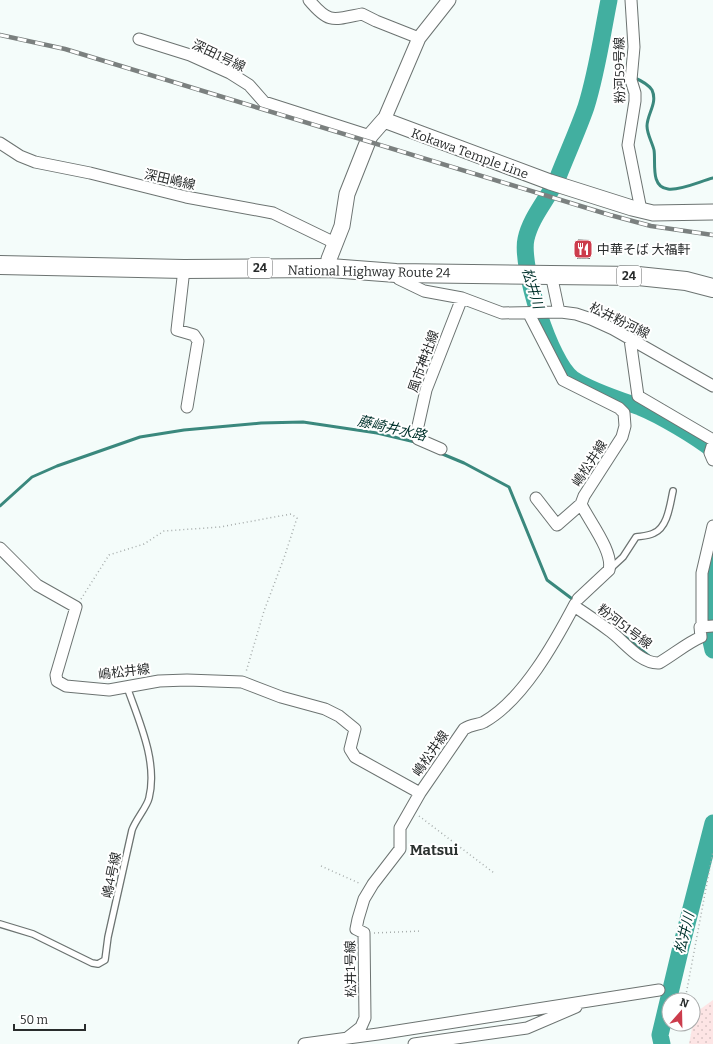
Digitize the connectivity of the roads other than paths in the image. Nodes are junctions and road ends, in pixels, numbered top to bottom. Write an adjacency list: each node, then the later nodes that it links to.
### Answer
1 (309, 0): 4 (street)
2 (449, 0): 4 (street)
3 (631, 0): 9 (street, 粉河59号線)
4 (420, 38): 6 (street)
5 (139, 39): 7 (street, 深田1号線)
6 (384, 120): 7 (main road); 9 (main road, Kokawa Temple Line)
7 (370, 136): 11 (main road)
8 (0, 143): 11 (street, 深田嶋線)
9 (641, 210): 10 (main road, Kokawa Temple Line)
10 (713, 212)
11 (335, 243): 14 (main road)
12 (0, 265): 13 (highway, National Highway Route 24 / 24)
13 (184, 268): 14 (highway, National Highway Route 24 / 24); 23 (street)
14 (330, 268): 15 (highway, National Highway Route 24 / 24)
15 (396, 273): 16 (highway, National Highway Route 24 / 24); 18 (street, 松井粉河線)
16 (547, 274): 17 (highway, National Highway Route 24 / 24); 19 (street)
17 (713, 288)
18 (462, 298): 20 (street, 松井粉河線); 24 (street, 風市神社線)
19 (558, 312): 20 (street, 松井粉河線); 21 (street, 松井粉河線)
20 (532, 313): 28 (street, 嶋松井線)
21 (630, 339): 22 (street, 松井粉河線); 25 (street)
22 (713, 386)
23 (187, 407)
24 (442, 449)
25 (712, 449)
26 (673, 491): 31 (lane)
27 (536, 498): 28 (street)
28 (581, 504): 31 (street, 嶋松井線)
29 (713, 526): 33 (street)
30 (0, 548): 34 (street, 嶋松井線)
31 (609, 570): 32 (street, 嶋松井線)
32 (575, 603): 33 (street, 粉河51号線); 35 (street, 嶋松井線)
33 (705, 626)
34 (127, 688): 35 (street, 嶋松井線); 36 (lane, 嶋4号線)
35 (420, 793): 39 (street, 松井1号線)
36 (0, 924)
37 (659, 990): 38 (street)
38 (595, 1000): 39 (street); 41 (street)
39 (346, 1039): 40 (street)
40 (304, 1044)
41 (414, 1044)

